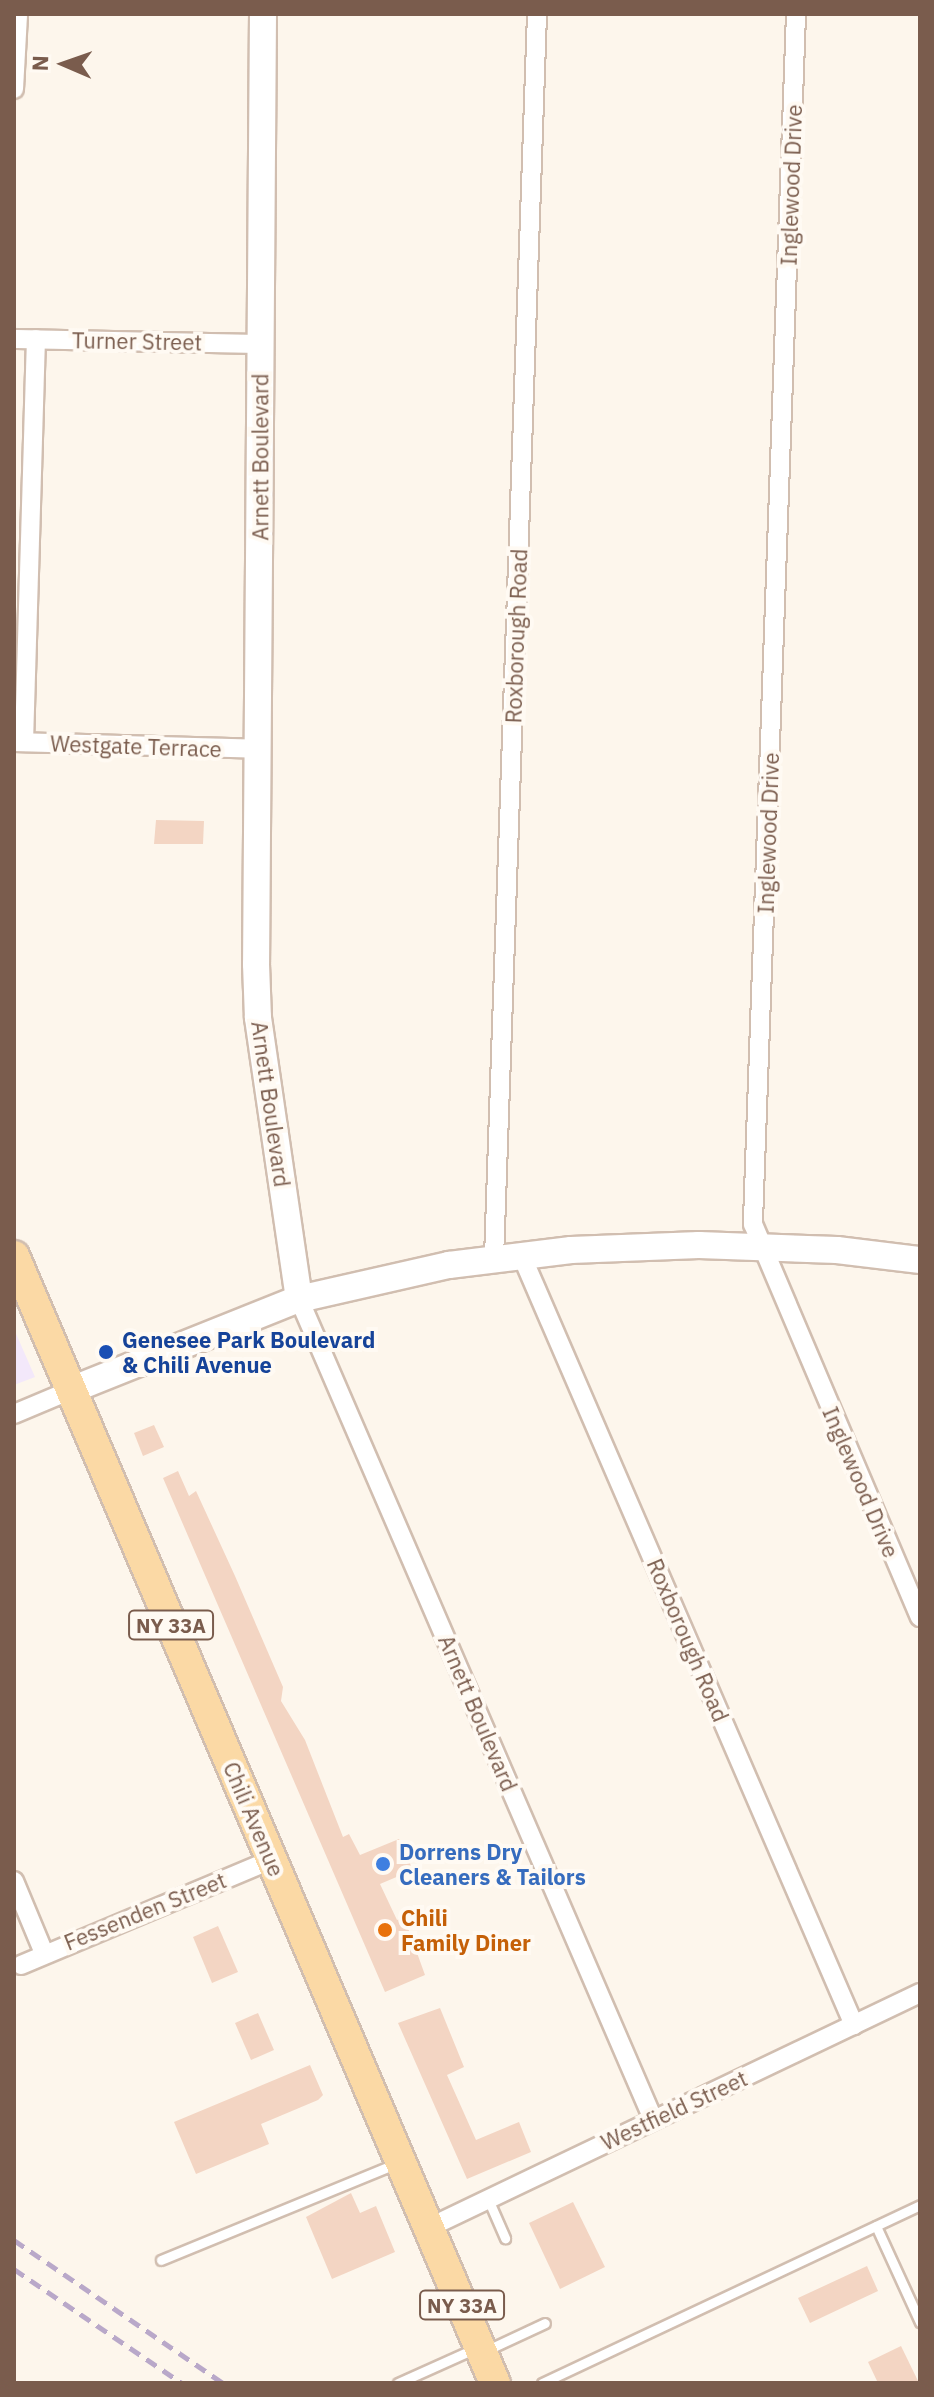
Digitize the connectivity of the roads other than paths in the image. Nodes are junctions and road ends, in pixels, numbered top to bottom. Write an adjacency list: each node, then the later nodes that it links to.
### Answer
1 (18, 14): 5 (street)
2 (263, 14): 8 (street, Arnett Boulevard)
3 (537, 14): 14 (street, Roxborough Road)
4 (796, 14): 11 (street, Inglewood Drive)
5 (14, 89)
6 (14, 339): 7 (street, Turner Street)
7 (36, 339): 8 (street, Turner Street); 9 (street)
8 (261, 344): 10 (street, Arnett Boulevard)
9 (19, 742): 10 (street, Westgate Terrace)
10 (258, 749): 16 (street, Arnett Boulevard)
11 (758, 1245): 12 (street); 15 (street); 19 (street, Inglewood Drive)
12 (521, 1254): 14 (street); 25 (street, Roxborough Road)
13 (14, 1256): 17 (main road, Chili Avenue / NY 33A)
14 (494, 1258): 16 (street)
15 (920, 1260)
16 (299, 1299): 17 (street); 26 (street, Arnett Boulevard)
17 (71, 1390): 18 (street); 20 (main road, Chili Avenue / NY 33A)
18 (14, 1414)
19 (920, 1617)
20 (271, 1860): 22 (street, Fessenden Street); 27 (main road, Chili Avenue / NY 33A)
21 (14, 1881): 22 (street)
22 (44, 1953): 23 (street, Fessenden Street)
23 (18, 1968)
24 (920, 1993): 25 (street, Westfield Street)
25 (854, 2025): 26 (street, Westfield Street)
26 (653, 2119): 28 (street, Westfield Street)
27 (400, 2162): 31 (main road, Chili Avenue / NY 33A); 33 (lane)
28 (488, 2199): 31 (street, Westfield Street); 32 (lane)
29 (920, 2205): 30 (lane)
30 (876, 2226): 34 (lane); 39 (lane)
31 (428, 2228): 36 (main road, Chili Avenue / NY 33A)
32 (505, 2238)
33 (161, 2260)
34 (920, 2322)
35 (545, 2323): 36 (lane)
36 (481, 2350): 37 (lane); 38 (main road, Chili Avenue / NY 33A)
37 (398, 2383)
38 (495, 2383)
39 (542, 2383)

